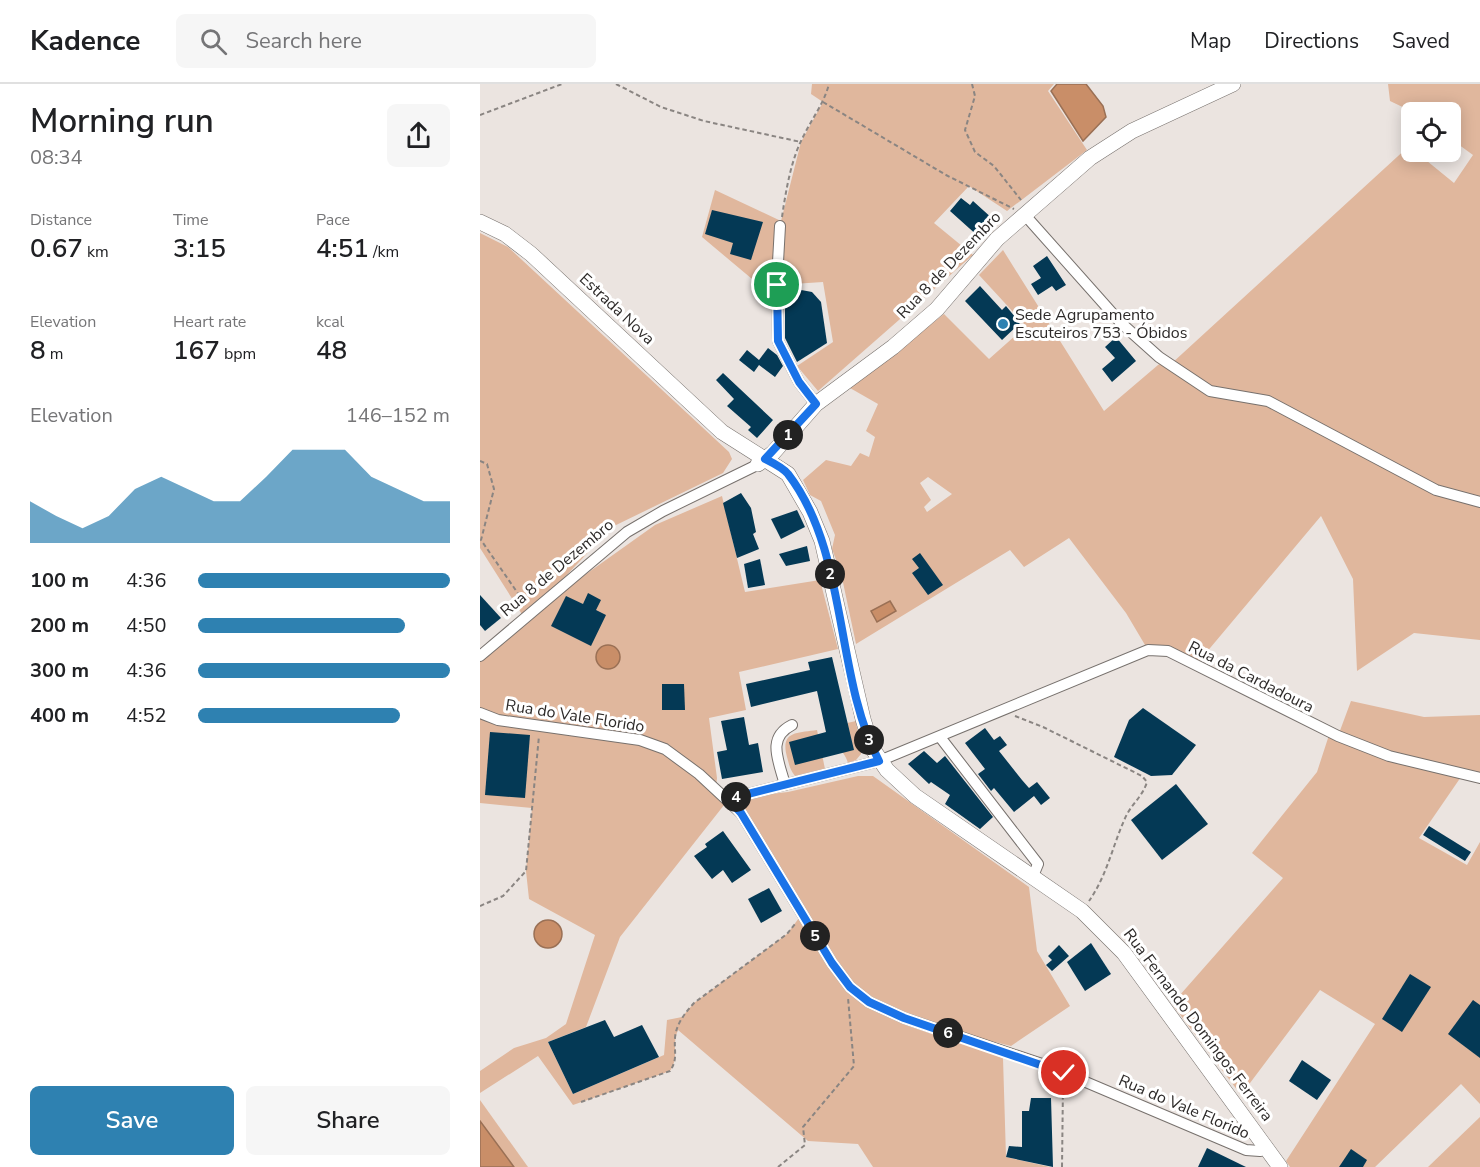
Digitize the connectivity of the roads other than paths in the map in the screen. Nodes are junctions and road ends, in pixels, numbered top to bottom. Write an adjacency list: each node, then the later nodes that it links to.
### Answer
1 (1233, 84): 2 (street)
2 (1024, 214): 5 (street, Rua 8 de Dezembro); 7 (street)
3 (480, 222): 6 (street, Estrada Nova)
4 (780, 226): 5 (street)
5 (816, 404): 6 (street, Rua 8 de Dezembro)
6 (761, 462): 8 (street, Rua 8 de Dezembro); 12 (street, Rua Fernando Domingos Ferreira)
7 (1480, 502)
8 (480, 656)
9 (480, 713): 15 (street, Rua do Vale Florido)
10 (792, 725): 14 (street)
11 (940, 737): 12 (street, Rua da Cardadoura); 13 (street, Rua da Cardadoura); 16 (street)
12 (879, 761): 14 (street, Rua da Cardadoura); 16 (street, Rua Fernando Domingos Ferreira)
13 (1480, 778)
14 (785, 785): 15 (street, Rua da Cardadoura)
15 (728, 799): 17 (street, Rua do Vale Florido)
16 (1033, 876): 17 (street, Rua Fernando Domingos Ferreira)
17 (1266, 1147): 18 (street, Rua Fernando Domingos Ferreira)
18 (1280, 1167)

